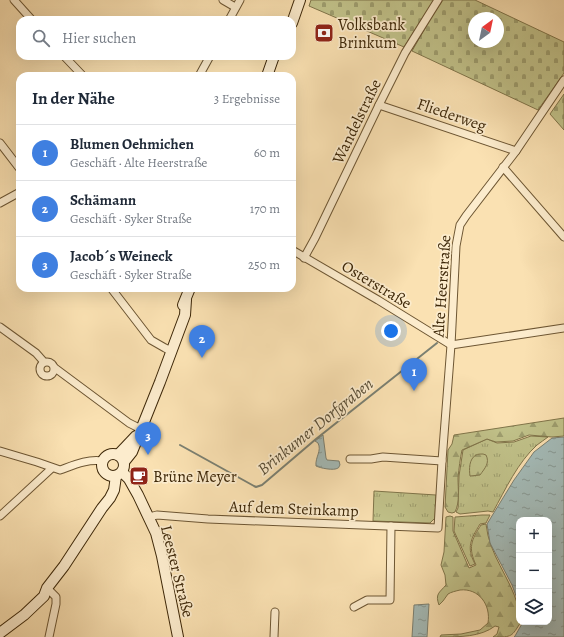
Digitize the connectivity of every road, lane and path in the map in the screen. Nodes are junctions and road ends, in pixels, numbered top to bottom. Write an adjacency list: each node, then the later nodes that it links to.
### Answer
1 (14, 0): 8 (street)
2 (223, 0): 7 (street)
3 (240, 0): 7 (street)
4 (294, 0): 10 (street)
5 (300, 0): 11 (street)
6 (438, 0): 21 (street, Wandelstraße)
7 (235, 7): 9 (street)
8 (28, 16)
9 (231, 16)
10 (288, 16)
11 (294, 16)
12 (68, 60): 16 (street)
13 (208, 60): 17 (street)
14 (272, 60): 18 (street)
15 (279, 60): 19 (street)
16 (79, 72)
17 (201, 72)
18 (268, 72)
19 (274, 72)
20 (564, 80): 23 (street, Alte Heerstraße)
21 (379, 104): 23 (street, Fliederweg); 30 (street, Wandelstraße)
22 (0, 143): 24 (street)
23 (516, 150): 25 (street, Alte Heerstraße)
24 (16, 164)
25 (503, 167): 28 (street); 35 (street, Alte Heerstraße)
26 (16, 194): 27 (street)
27 (0, 203)
28 (564, 237)
29 (296, 253): 30 (street, Osterstraße)
30 (304, 258): 35 (street, Osterstraße)
31 (114, 292): 36 (street)
32 (189, 292): 36 (street)
33 (0, 327): 37 (street)
34 (564, 328): 35 (street)
35 (451, 345): 44 (street, Alte Heerstraße)
36 (168, 349): 39 (street)
37 (44, 362): 38 (street); 38 (street)
38 (55, 368): 39 (street)
39 (141, 429): 41 (street)
40 (0, 451): 45 (street)
41 (121, 458): 43 (street); 46 (street)
42 (350, 459): 44 (street)
43 (102, 461): 45 (street); 46 (street)
44 (442, 461): 50 (street, Alte Heerstraße)
45 (52, 468): 47 (street)
46 (115, 474): 48 (street, Leester Straße); 51 (street)
47 (0, 516)
48 (149, 517): 49 (street, Auf dem Steinkamp); 56 (street, Leester Straße)
49 (391, 526): 50 (street, Auf dem Steinkamp); 52 (street)
50 (438, 528)
51 (47, 588): 54 (street); 55 (street)
52 (354, 607)
53 (275, 612): 57 (street)
54 (0, 633)
55 (49, 637)
56 (178, 637)
57 (274, 637)

